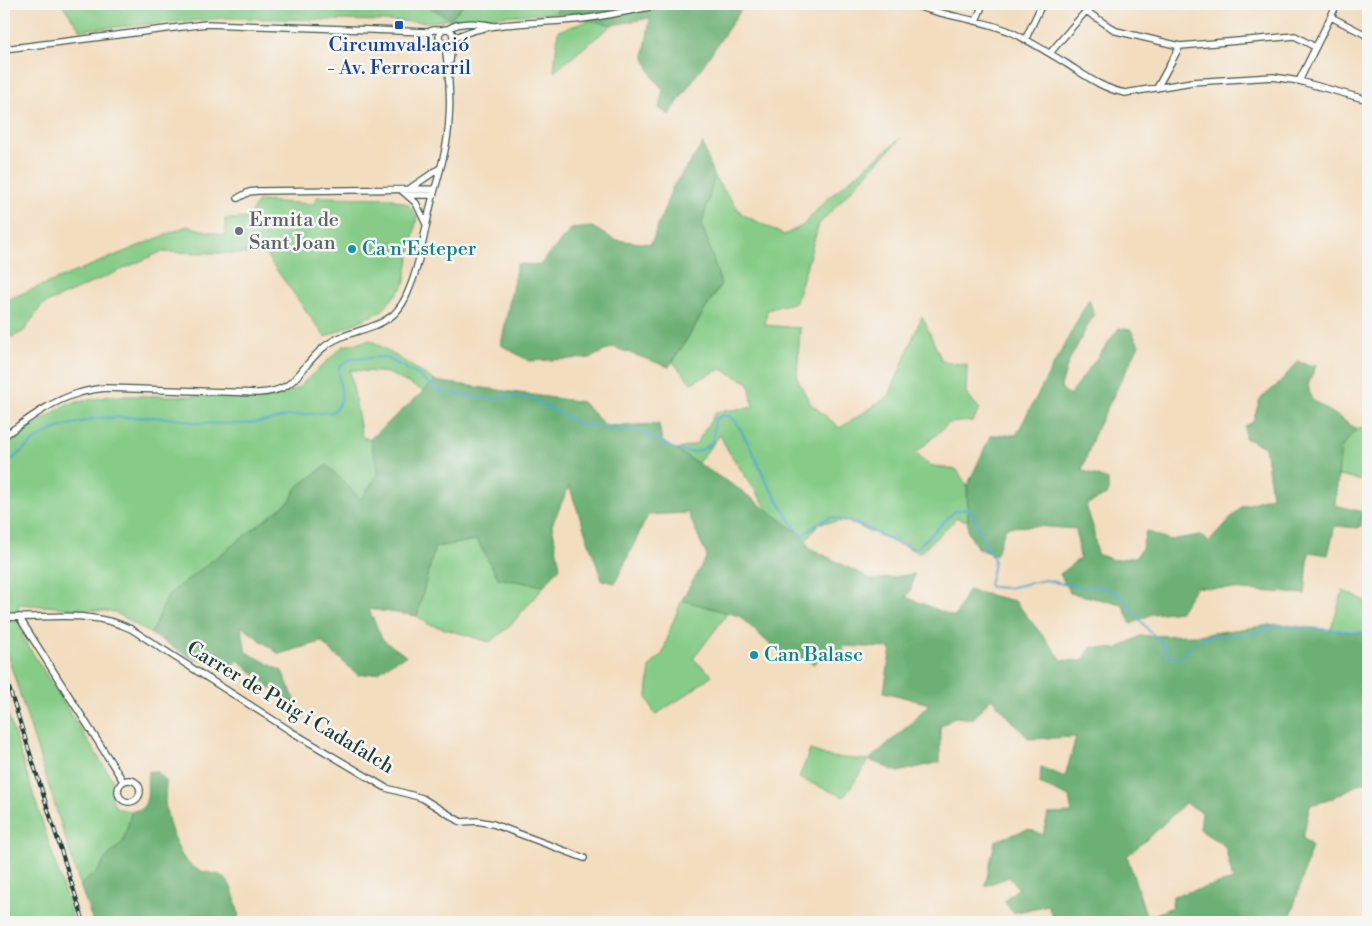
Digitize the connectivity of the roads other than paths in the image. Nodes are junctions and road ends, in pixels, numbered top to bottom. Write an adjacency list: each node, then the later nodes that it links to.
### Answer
1 (666, 4): 11 (street)
2 (912, 4): 7 (street)
3 (983, 4): 10 (street)
4 (1042, 4): 17 (street)
5 (1092, 4): 8 (street)
6 (1338, 4): 9 (street)
7 (924, 6): 10 (street)
8 (1086, 11): 19 (street); 22 (street)
9 (1331, 17): 14 (street); 20 (street)
10 (976, 20): 17 (street)
11 (498, 26): 12 (street); 16 (street)
12 (445, 30): 13 (street); 15 (street); 16 (street)
13 (428, 32): 15 (street); 21 (street)
14 (1368, 36)
15 (439, 39): 18 (street)
16 (453, 40): 18 (street); 23 (street)
17 (1025, 40): 22 (street)
18 (445, 44): 23 (street)
19 (1180, 46): 20 (street); 25 (street)
20 (1315, 47): 24 (street)
21 (4, 49)
22 (1050, 53): 25 (street)
23 (449, 71): 27 (street)
24 (1299, 82): 25 (street); 26 (street)
25 (1157, 88)
26 (1368, 100)
27 (440, 168): 28 (street); 29 (street)
28 (405, 192): 29 (street); 30 (street); 31 (street)
29 (434, 192): 31 (street)
30 (238, 198)
31 (426, 224): 32 (street)
32 (4, 436)
33 (4, 617): 34 (street, Carrer de Puig i Cadafalch)
34 (19, 617): 35 (street); 36 (street, Carrer de Puig i Cadafalch)
35 (123, 782)
36 (584, 858)

